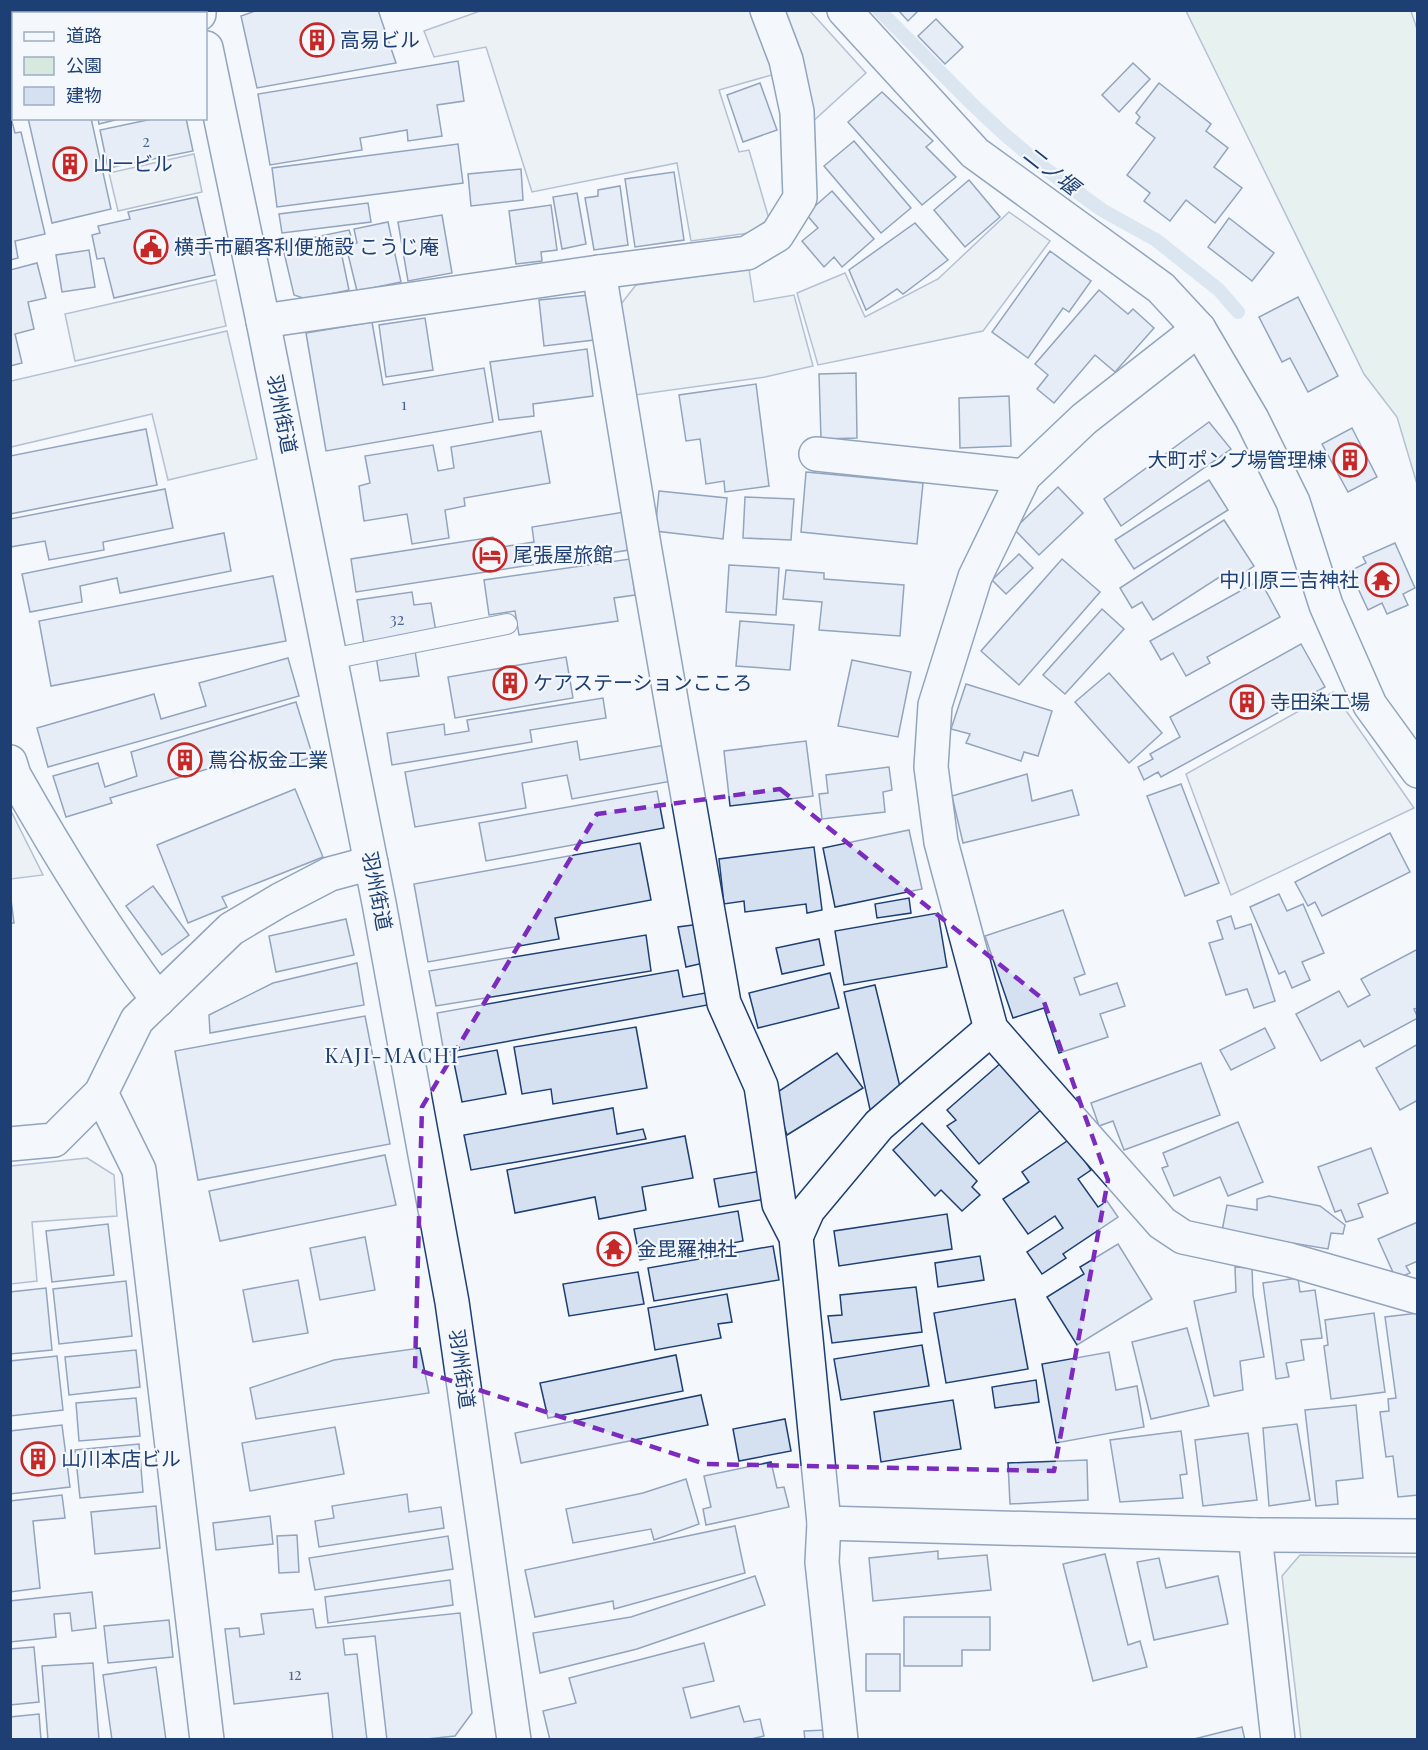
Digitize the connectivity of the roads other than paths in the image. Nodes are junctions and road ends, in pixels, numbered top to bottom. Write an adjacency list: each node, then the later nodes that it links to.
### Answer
1 (767, 10): 4 (street)
2 (844, 10): 6 (street)
3 (207, 53): 5 (street, 羽州街道)
4 (599, 272): 5 (street); 18 (street)
5 (263, 321): 10 (street, 羽州街道)
6 (1199, 329): 8 (street); 12 (street)
7 (816, 454): 8 (street)
8 (1024, 476): 15 (street)
9 (507, 624): 10 (lane)
10 (331, 659): 13 (street, 羽州街道)
11 (10, 762): 14 (street)
12 (1418, 771)
13 (371, 863): 14 (street); 24 (street, 羽州街道)
14 (158, 1000): 16 (street)
15 (990, 1029): 18 (street); 19 (street)
16 (101, 1093): 17 (street); 23 (street)
17 (10, 1144)
18 (796, 1237): 20 (street)
19 (1418, 1298)
20 (824, 1523): 21 (street); 25 (street)
21 (1255, 1535): 22 (street); 26 (street)
22 (1418, 1536)
23 (207, 1740)
24 (514, 1740)
25 (841, 1740)
26 (1278, 1740)

